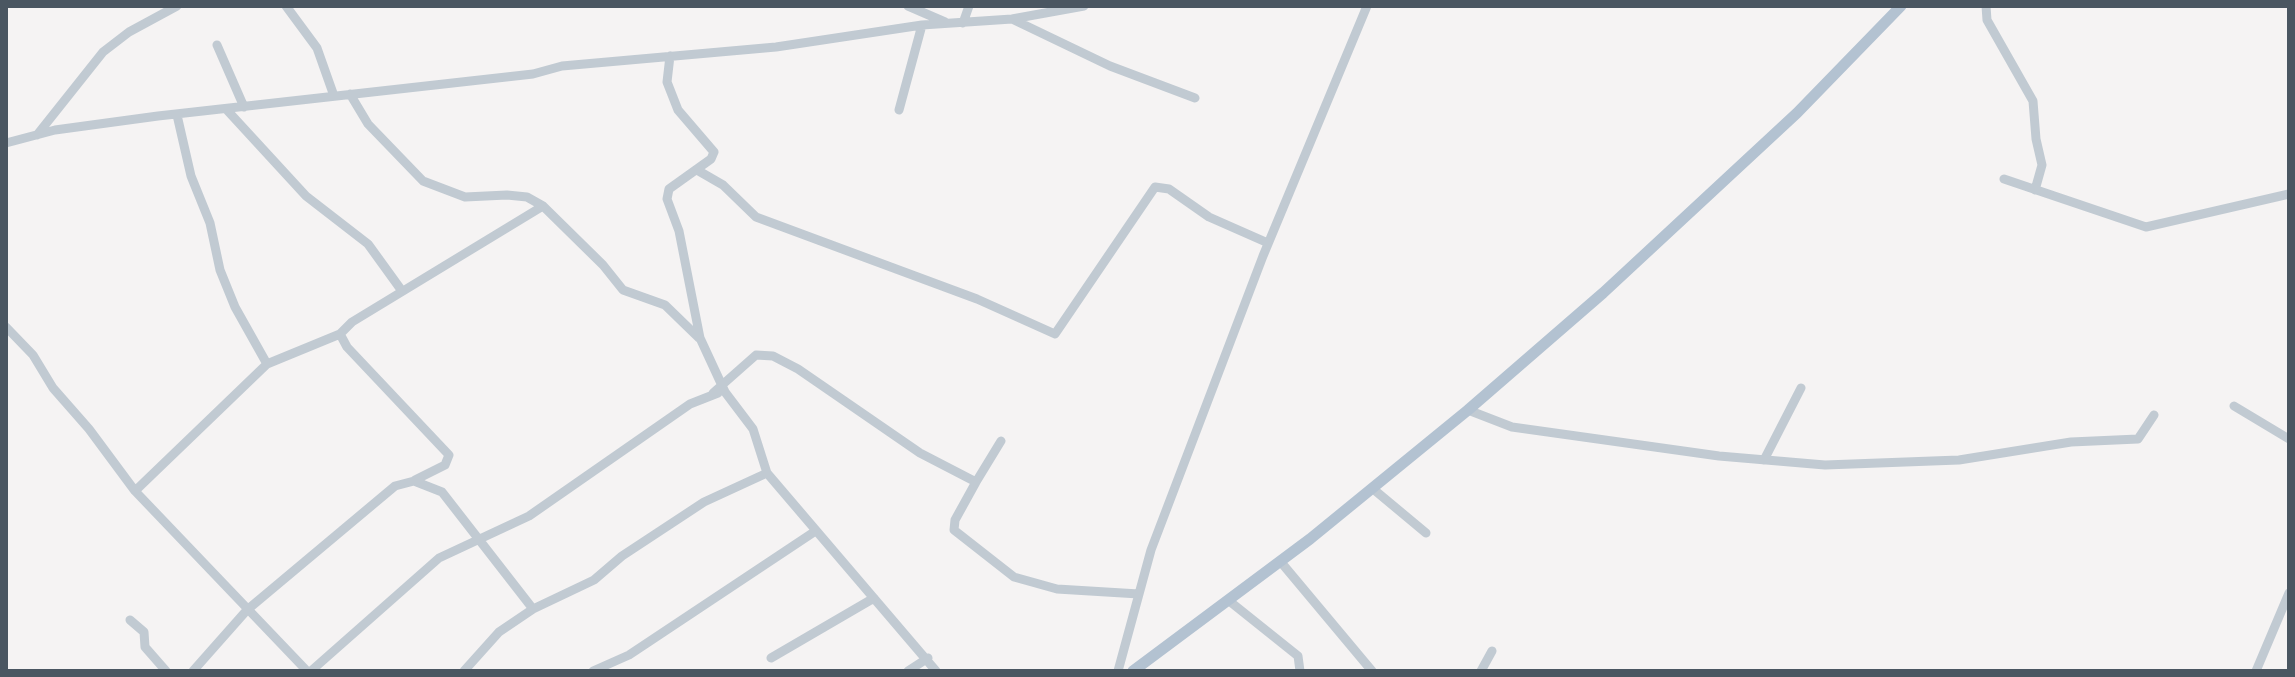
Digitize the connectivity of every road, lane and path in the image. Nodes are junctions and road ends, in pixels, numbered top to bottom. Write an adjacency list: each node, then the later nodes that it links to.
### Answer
1 (177, 6): 22 (street)
2 (286, 6): 16 (street)
3 (908, 6): 11 (street)
4 (969, 6): 10 (street)
5 (1084, 6): 9 (street)
6 (1367, 6): 29 (street)
7 (1901, 6): 38 (main road)
8 (1986, 6): 26 (street)
9 (1012, 19): 10 (street); 17 (street)
10 (963, 23): 11 (street)
11 (950, 24): 12 (street)
12 (922, 25): 14 (street); 20 (street)
13 (217, 45): 18 (street)
14 (670, 56): 15 (street); 24 (street)
15 (350, 94): 16 (street); 28 (street)
16 (334, 96): 18 (street)
17 (1195, 98)
18 (244, 107): 19 (street)
19 (226, 109): 21 (street); 30 (street)
20 (899, 110)
21 (177, 115): 22 (street); 34 (street)
22 (37, 135): 23 (street)
23 (6, 143)
24 (697, 170): 29 (street); 33 (street)
25 (2004, 179): 26 (street)
26 (2035, 190): 27 (street)
27 (2289, 194)
28 (543, 206): 30 (street); 33 (street)
29 (1268, 243): 53 (street)
30 (402, 291): 32 (street)
31 (6, 327): 47 (street)
32 (340, 334): 34 (street); 44 (street)
33 (700, 338): 35 (street)
34 (267, 364): 47 (street)
35 (724, 388): 43 (street); 45 (street); 50 (street)
36 (1801, 388): 42 (street)
37 (2234, 406): 40 (street)
38 (1468, 410): 42 (street); 46 (main road)
39 (2154, 415): 42 (street)
40 (2289, 439)
41 (1001, 441): 45 (street)
42 (1764, 460)
43 (767, 473): 48 (street); 56 (street)
44 (414, 481): 50 (street); 57 (street)
45 (976, 482): 53 (street)
46 (1372, 488): 49 (street); 51 (main road)
47 (135, 491): 57 (street)
48 (814, 532): 54 (street); 66 (street)
49 (1426, 533)
50 (475, 538): 56 (street); 64 (street)
51 (1280, 561): 55 (main road); 72 (street)
52 (2289, 593): 74 (street)
53 (1139, 594): 69 (street)
54 (874, 598): 60 (street); 61 (street)
55 (1228, 600): 70 (main road); 71 (street)
56 (533, 609): 65 (street)
57 (247, 610): 63 (street); 64 (street)
58 (130, 620): 62 (street)
59 (1492, 651): 73 (street)
60 (771, 658)
61 (928, 658): 67 (street); 68 (street)
62 (166, 671)
63 (193, 671)
64 (309, 671)
65 (464, 671)
66 (593, 671)
67 (908, 671)
68 (936, 671)
69 (1118, 671)
70 (1133, 671)
71 (1300, 671)
72 (1372, 671)
73 (1481, 671)
74 (2256, 671)

